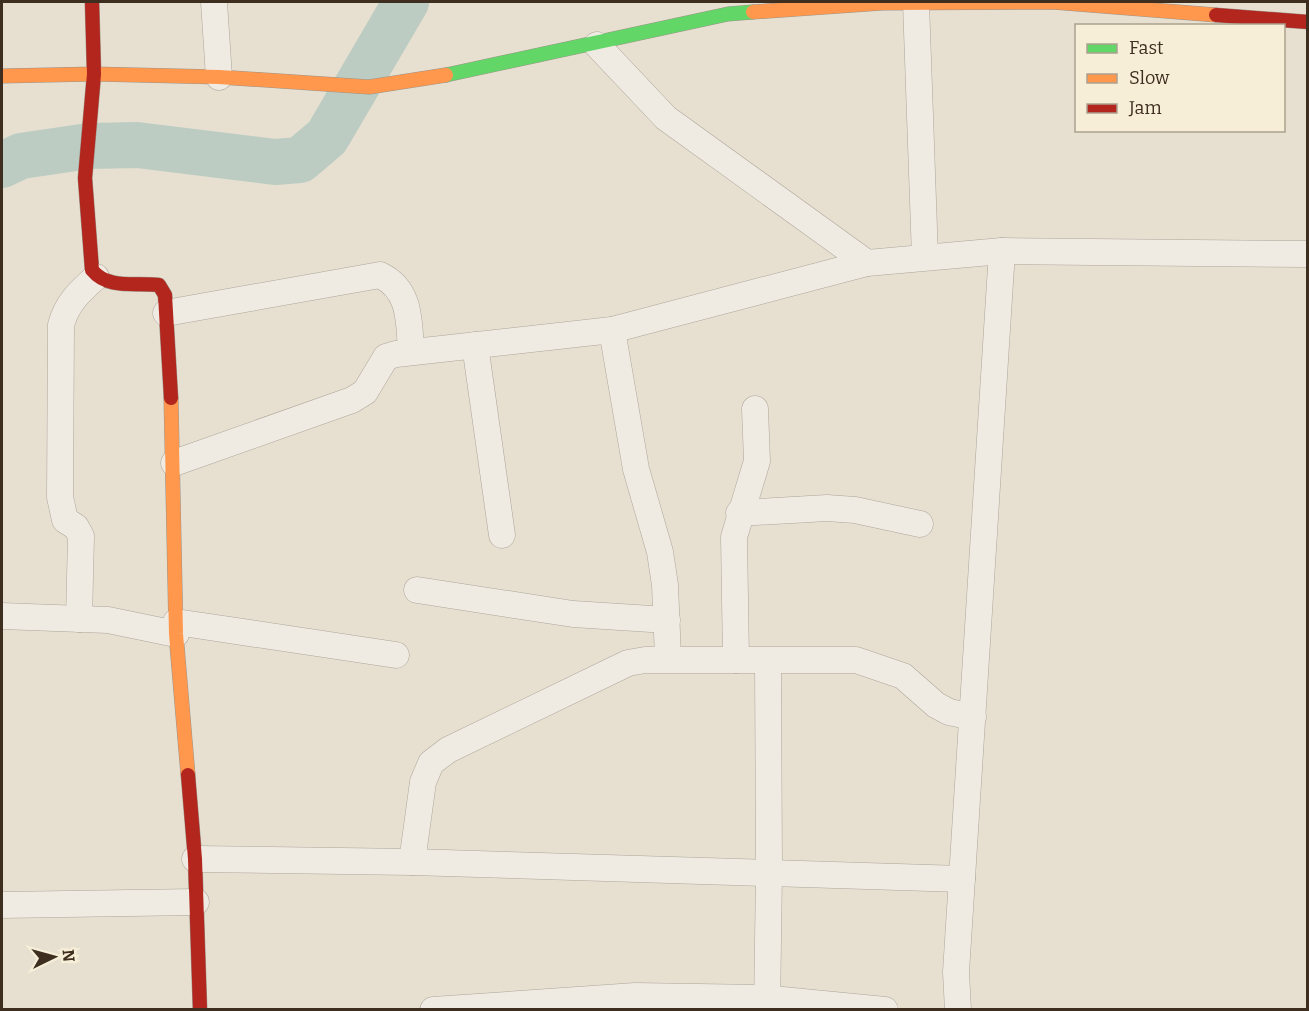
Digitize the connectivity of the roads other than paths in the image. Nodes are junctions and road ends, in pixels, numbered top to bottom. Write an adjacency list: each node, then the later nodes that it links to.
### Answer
1 (92, 2): 7 (street)
2 (214, 2): 9 (street)
3 (1052, 2): 4 (street); 5 (street)
4 (916, 3): 6 (street); 12 (street)
5 (1308, 21)
6 (597, 45): 9 (street); 13 (street)
7 (94, 74): 8 (street); 9 (street); 14 (street)
8 (2, 76)
9 (219, 77)
10 (1002, 251): 11 (street); 12 (street); 33 (street)
11 (1308, 254)
12 (925, 258): 13 (street)
13 (867, 262): 16 (street)
14 (96, 277): 15 (street); 26 (street)
15 (166, 313): 18 (street); 20 (street)
16 (612, 330): 17 (street); 27 (street)
17 (475, 345): 18 (street); 23 (street)
18 (411, 352): 20 (street)
19 (755, 409): 21 (street)
20 (174, 463): 28 (street)
21 (739, 513): 22 (street); 31 (street)
22 (920, 524)
23 (502, 535)
24 (417, 590): 27 (street)
25 (2, 616): 26 (street)
26 (79, 619): 28 (street)
27 (667, 620): 30 (street)
28 (176, 628): 29 (street); 34 (street)
29 (396, 655)
30 (668, 658): 31 (street); 35 (street)
31 (736, 660): 32 (street)
32 (768, 661): 33 (street); 36 (street)
33 (973, 717): 37 (street)
34 (195, 859): 35 (street); 38 (street)
35 (412, 862): 36 (street)
36 (770, 872): 37 (street); 41 (street)
37 (962, 879): 45 (street)
38 (196, 902): 39 (street); 42 (street)
39 (2, 905)
40 (613, 1004): 41 (street); 43 (street)
41 (767, 1004): 44 (street)
42 (200, 1010)
43 (433, 1010)
44 (885, 1010)
45 (958, 1010)

